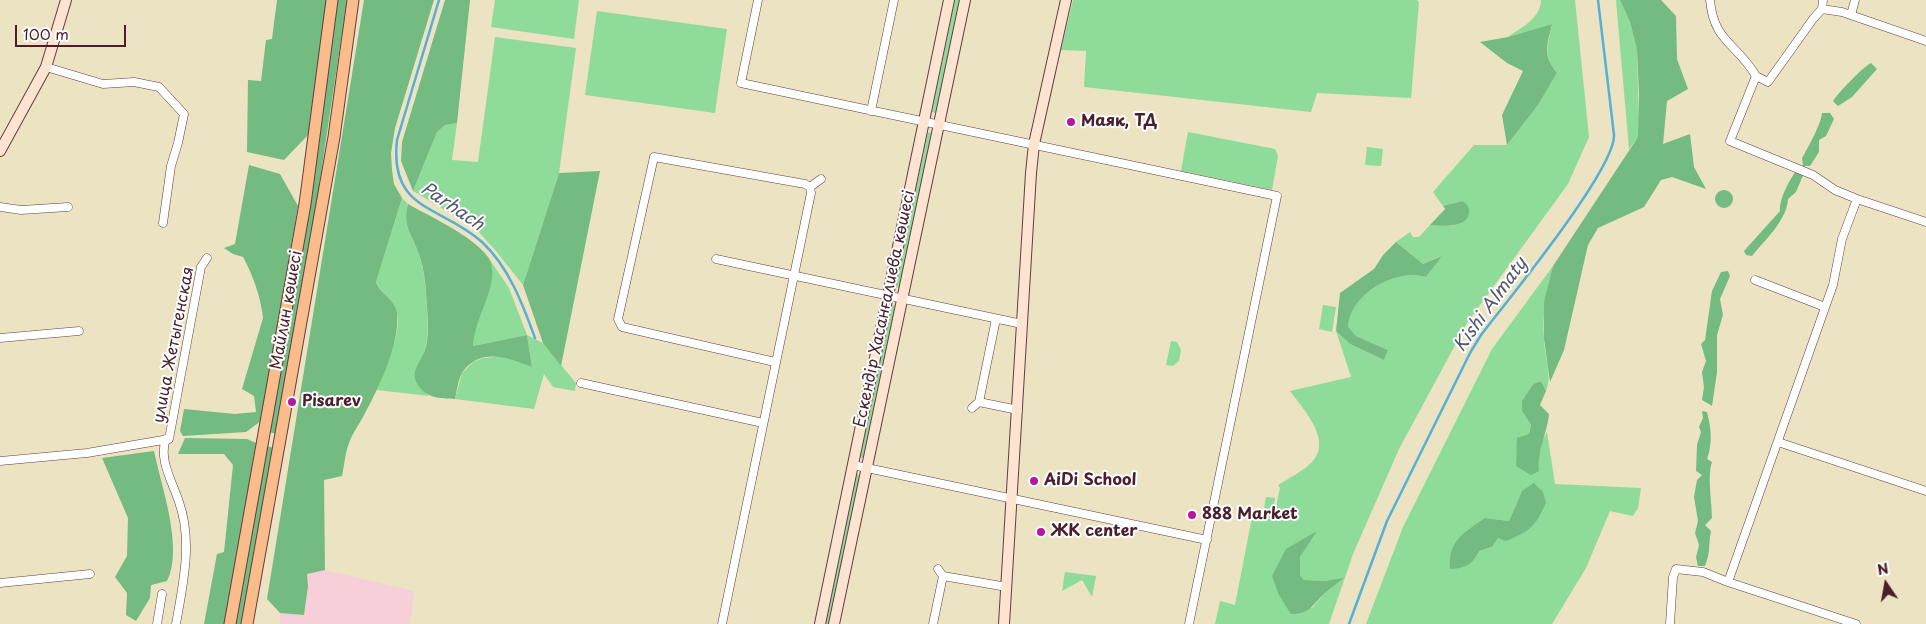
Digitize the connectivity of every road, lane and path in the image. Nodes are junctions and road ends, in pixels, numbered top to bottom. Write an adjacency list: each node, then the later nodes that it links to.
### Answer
1 (66, 0): 15 (street)
2 (332, 0): 46 (main road, Майлин көшесі)
3 (353, 0): 48 (main road, Майлин көшесі)
4 (758, 0): 17 (street)
5 (894, 0): 17 (street)
6 (949, 0): 18 (street, Ескендір Хасанғалиева көшесі)
7 (965, 0): 19 (street, Ескендір Хасанғалиева көшесі)
8 (1066, 0): 20 (street)
9 (1710, 0): 16 (street)
10 (1823, 0): 12 (street)
11 (1855, 0): 13 (street)
12 (1822, 9): 13 (street); 16 (street)
13 (1851, 15): 14 (street)
14 (1926, 41)
15 (46, 67): 21 (street); 28 (street)
16 (1756, 76): 24 (street)
17 (871, 111): 18 (street)
18 (924, 121): 19 (street); 33 (street, Ескендір Хасанғалиева көшесі)
19 (939, 124): 20 (street); 34 (street, Ескендір Хасанғалиева көшесі)
20 (1034, 144): 37 (street); 55 (street)
21 (0, 151)
22 (821, 179): 23 (street)
23 (810, 187): 31 (street); 40 (street)
24 (1857, 200): 27 (street); 35 (street)
25 (0, 207): 26 (street)
26 (68, 207)
27 (1926, 222)
28 (163, 223)
29 (207, 258): 47 (street, улица Жетыгенская)
30 (716, 259): 31 (street)
31 (794, 275): 33 (street); 40 (street)
32 (1755, 280): 35 (street)
33 (888, 294): 34 (street); 51 (street, Ескендір Хасанғалиева көшесі)
34 (903, 298): 36 (street); 52 (street, Ескендір Хасанғалиева көшесі)
35 (1825, 307): 49 (street)
36 (996, 318): 37 (street); 42 (street)
37 (1022, 324): 44 (street)
38 (79, 331): 39 (street)
39 (0, 338)
40 (775, 362): 45 (street)
41 (581, 383): 45 (street)
42 (979, 402): 43 (street); 44 (street)
43 (972, 408)
44 (1018, 410): 54 (street)
45 (763, 423): 67 (street)
46 (264, 436): 48 (main road); 65 (main road, Майлин көшесі)
47 (167, 439): 50 (street); 64 (street, улица Жетыгенская)
48 (281, 439): 66 (main road, Майлин көшесі)
49 (1778, 442): 53 (street); 59 (street)
50 (0, 460)
51 (853, 466): 52 (street); 68 (street, Ескендір Хасанғалиева көшесі)
52 (867, 468): 54 (street); 69 (street, Ескендір Хасанғалиева көшесі)
53 (1926, 491)
54 (1012, 499): 55 (street); 61 (street)
55 (1207, 540): 72 (street)
56 (938, 569): 58 (street)
57 (90, 574): 60 (street)
58 (943, 576): 61 (street); 70 (street)
59 (1728, 582): 73 (street); 74 (street)
60 (0, 583)
61 (1007, 587): 71 (street)
62 (162, 594): 63 (street)
63 (157, 624)
64 (176, 624)
65 (230, 624)
66 (247, 624)
67 (722, 624)
68 (820, 624)
69 (834, 624)
70 (933, 624)
71 (1004, 624)
72 (1189, 624)
73 (1670, 624)
74 (1856, 624)

